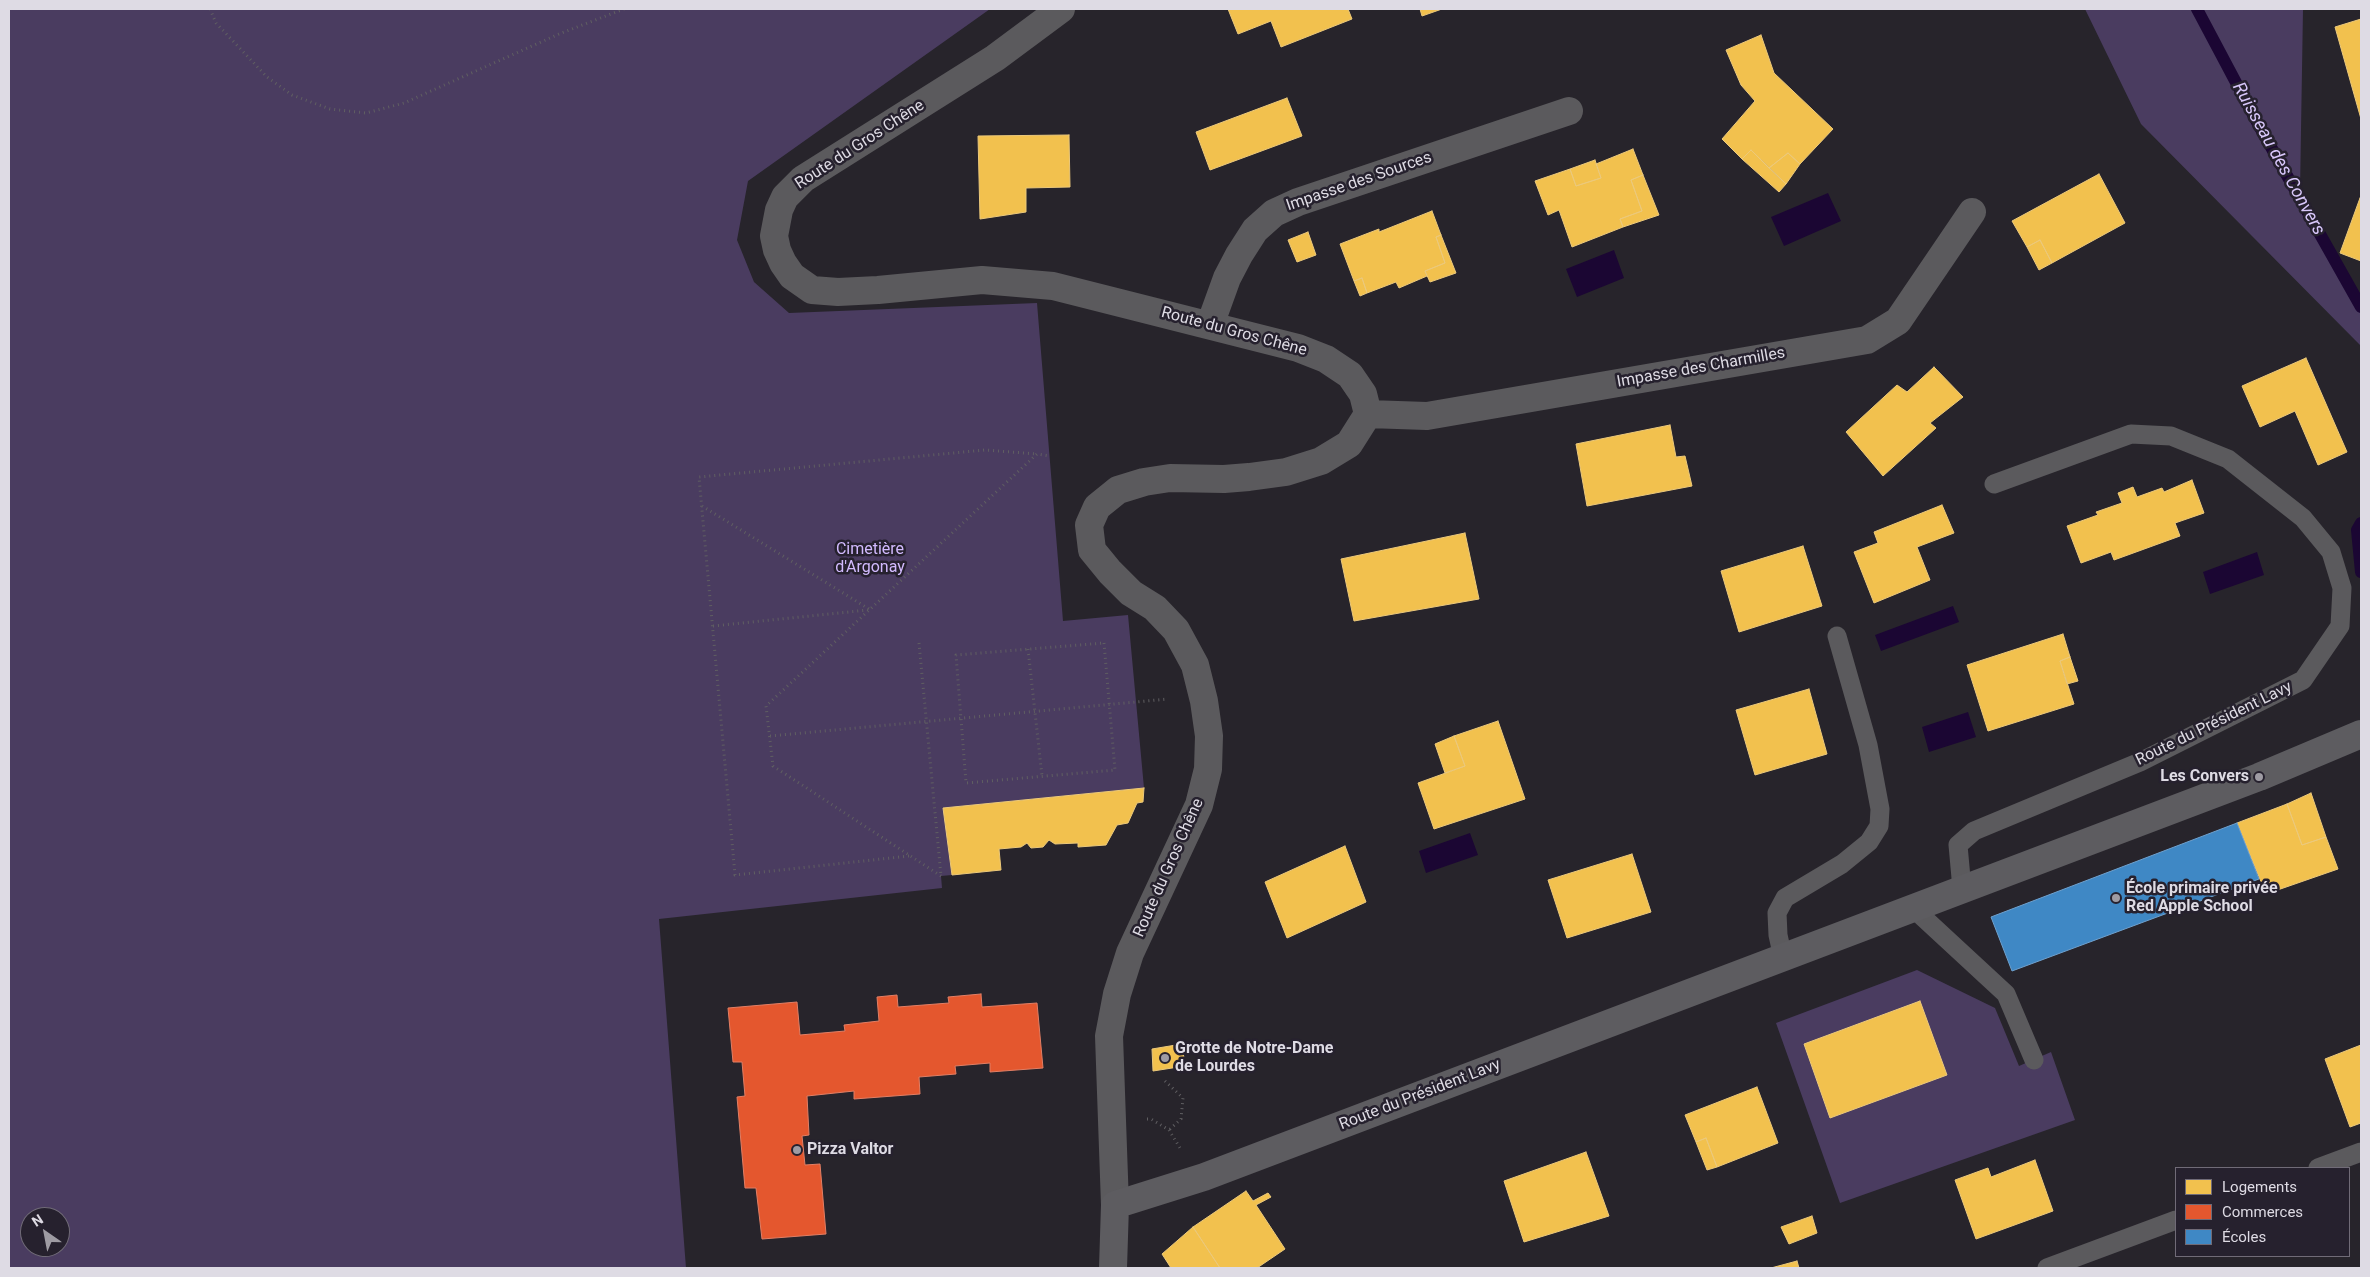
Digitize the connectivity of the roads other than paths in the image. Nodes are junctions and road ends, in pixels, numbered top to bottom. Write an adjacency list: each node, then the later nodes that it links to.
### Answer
1 (1061, 9): 4 (street, Route du Gros Chêne)
2 (1569, 110): 4 (street, Impasse des Sources)
3 (1972, 212): 5 (street, Impasse des Charmilles)
4 (1210, 325): 5 (street, Route du Gros Chêne)
5 (1368, 414): 15 (street, Route du Gros Chêne)
6 (1994, 484): 9 (lane, Route du Président Lavy)
7 (1836, 636): 11 (lane)
8 (2358, 736): 9 (street, Route du Président Lavy)
9 (1962, 889): 10 (street, Route du Président Lavy)
10 (1913, 908): 11 (street, Route du Président Lavy); 12 (lane)
11 (1783, 958): 15 (street, Route du Président Lavy)
12 (2034, 1060)
13 (2361, 1152): 14 (lane)
14 (2321, 1167)
15 (1115, 1205): 17 (street)
16 (2175, 1220): 18 (lane)
17 (1113, 1268)
18 (2047, 1268)

